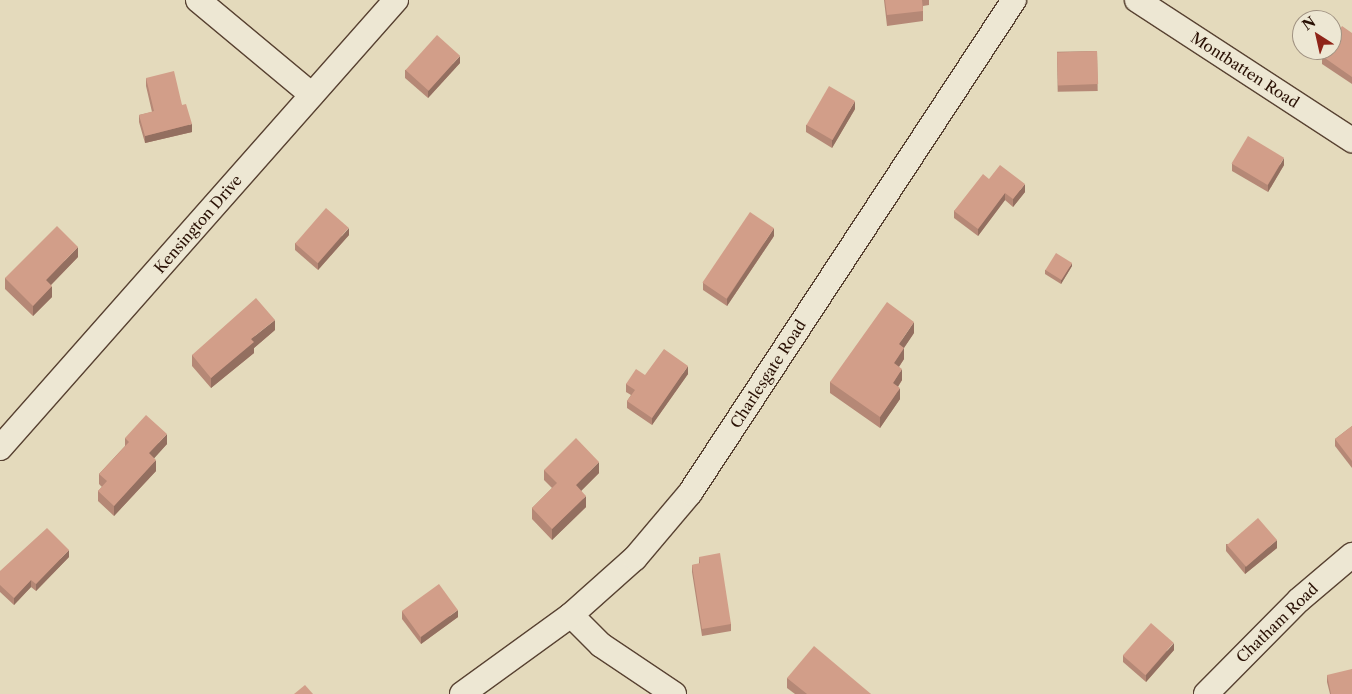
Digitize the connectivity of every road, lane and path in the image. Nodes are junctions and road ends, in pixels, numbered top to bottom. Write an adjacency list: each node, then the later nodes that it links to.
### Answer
1 (198, 0): 5 (street)
2 (396, 0): 5 (street, Kensington Drive)
3 (1014, 0): 9 (street, Charlesgate Road)
4 (1137, 0): 6 (street, Montbatten Road)
5 (312, 95): 7 (street, Kensington Drive)
6 (1352, 140)
7 (0, 448)
8 (1350, 561): 12 (street, Chatham Road)
9 (571, 615): 10 (street, Charlesgate Road); 11 (street)
10 (462, 694)
11 (674, 694)
12 (1206, 694)

